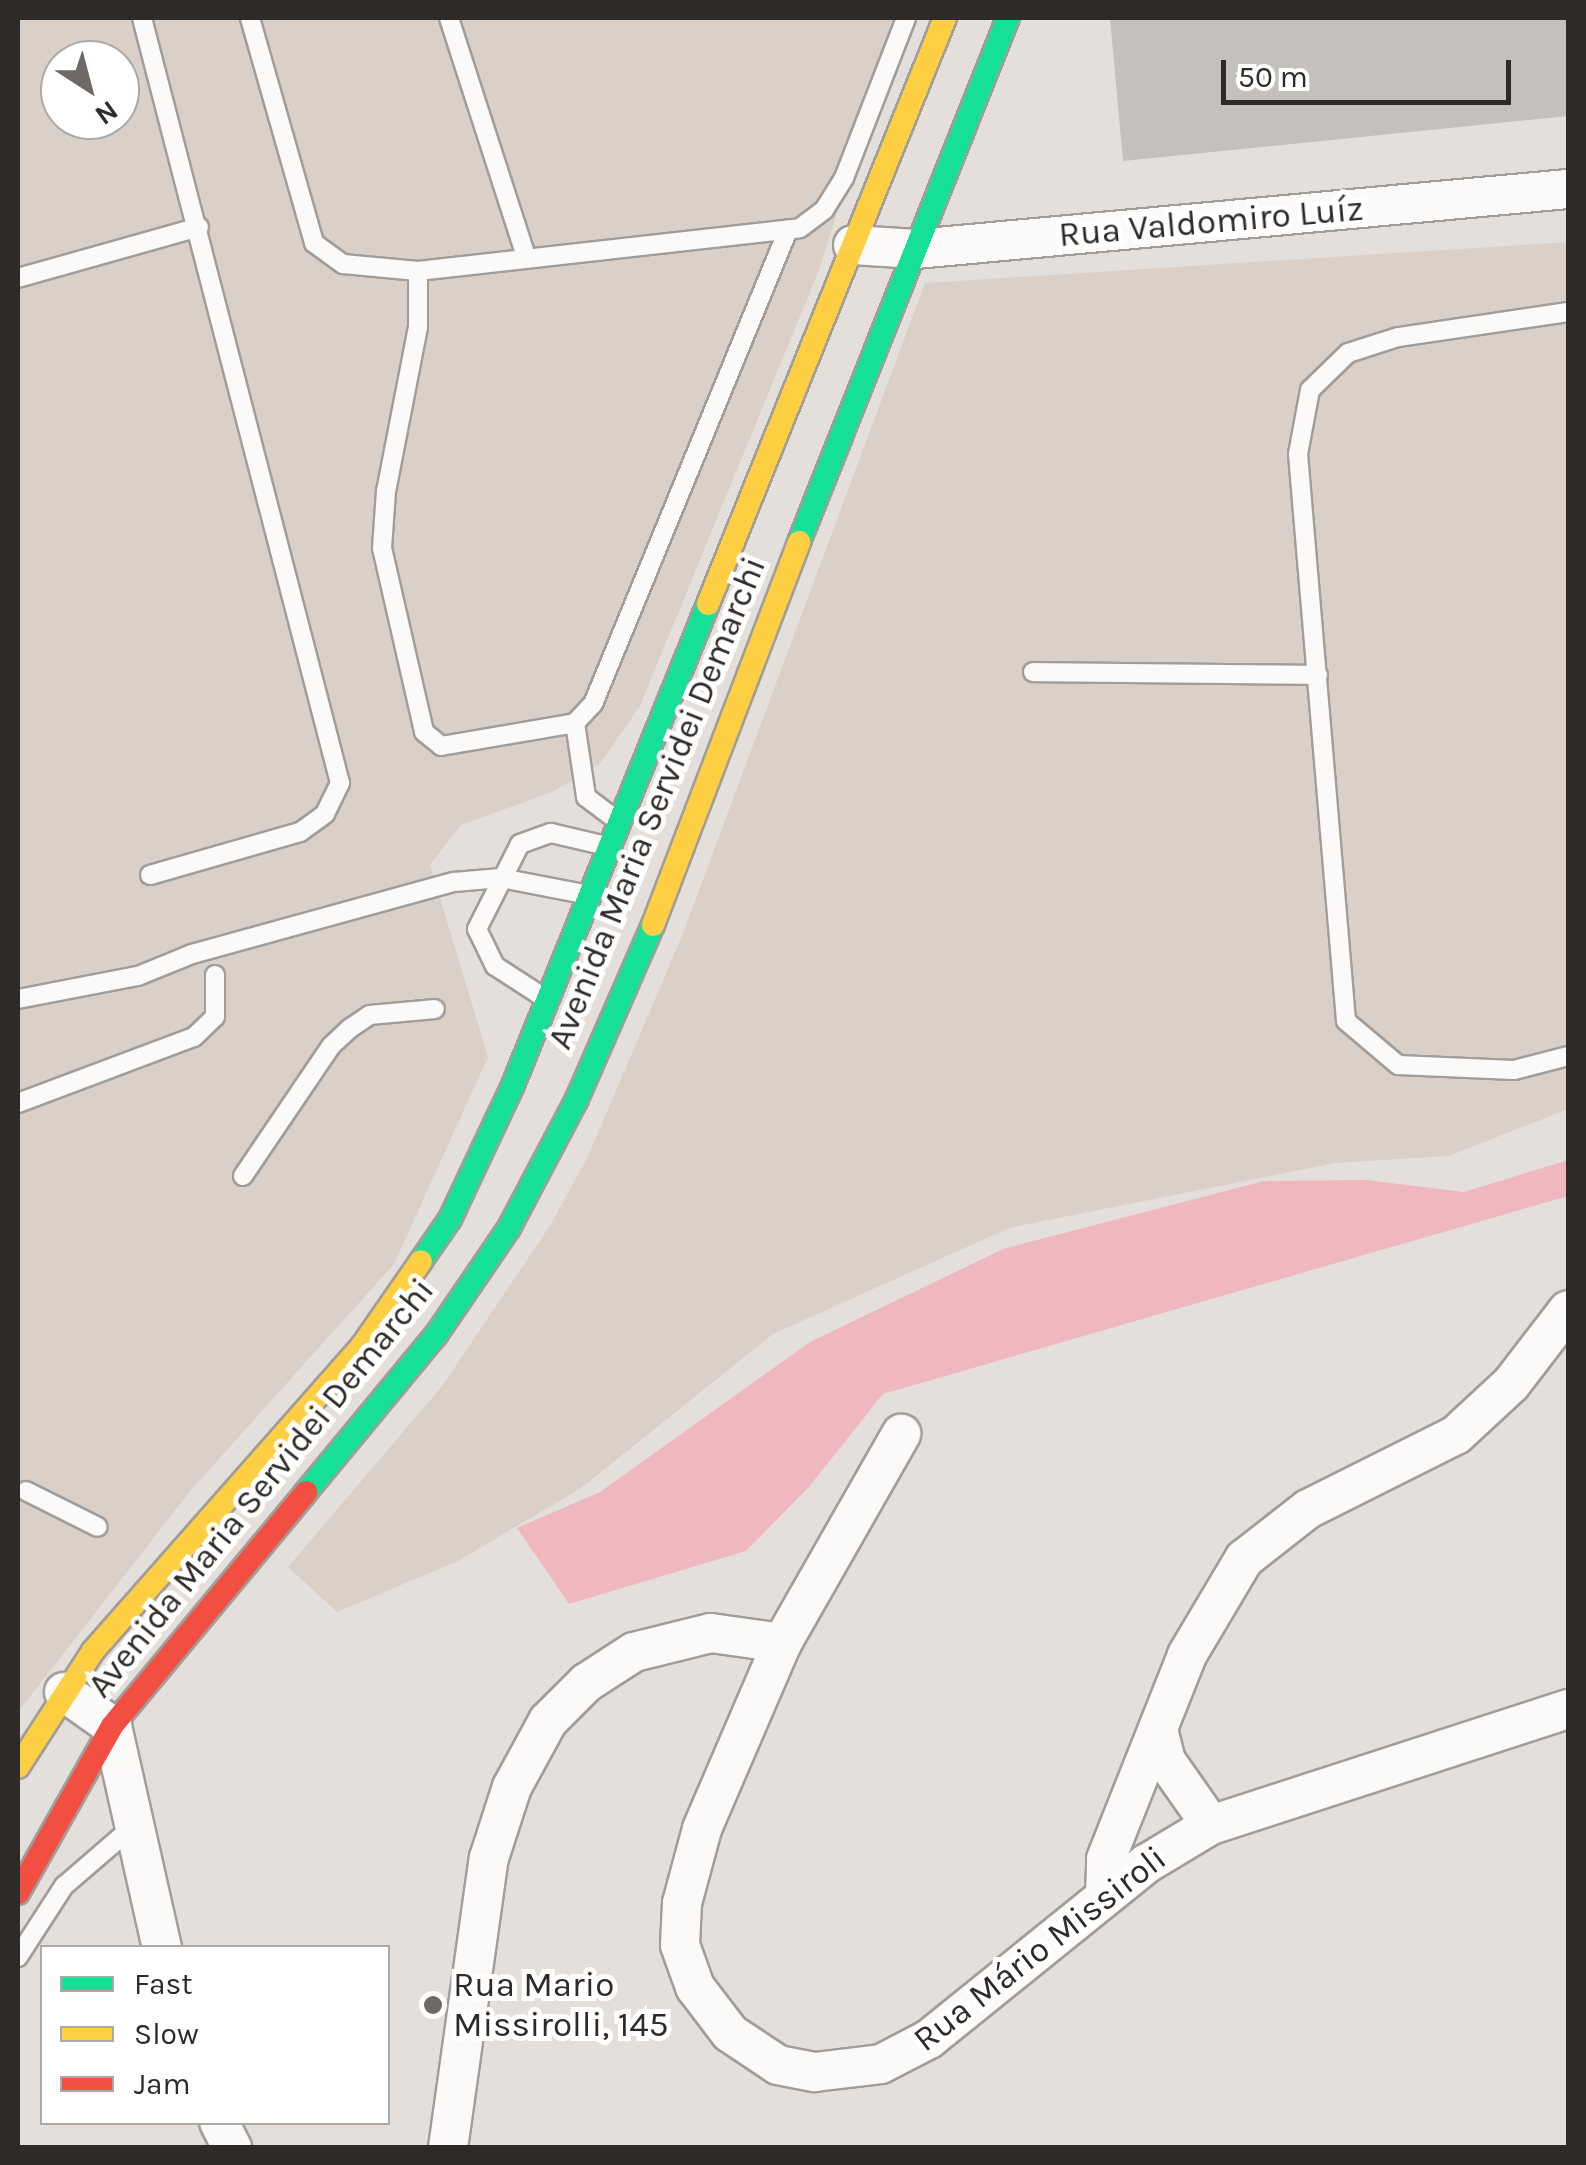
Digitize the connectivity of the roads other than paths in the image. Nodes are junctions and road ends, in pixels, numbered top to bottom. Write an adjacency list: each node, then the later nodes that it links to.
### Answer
1 (142, 18): 8 (lane)
2 (250, 18): 13 (lane)
3 (449, 18): 12 (lane)
4 (906, 18): 9 (lane)
5 (945, 18): 10 (main road, Avenida Maria Servidei Demarchi)
6 (1008, 18): 11 (main road, Avenida Maria Servidei Demarchi)
7 (1568, 189): 11 (street, Rua Valdomiro Luíz)
8 (198, 227): 14 (lane); 21 (lane)
9 (788, 230): 12 (lane); 18 (lane)
10 (853, 246): 11 (street, Rua Valdomiro Luíz); 19 (main road, Avenida Maria Servidei Demarchi)
11 (916, 250): 38 (main road, Avenida Maria Servidei Demarchi)
12 (526, 257): 13 (lane)
13 (418, 270): 18 (lane)
14 (18, 278)
15 (1568, 312): 17 (lane)
16 (1033, 672): 17 (lane)
17 (1318, 675): 28 (lane)
18 (575, 723): 19 (lane)
19 (620, 821): 20 (main road, Avenida Maria Servidei Demarchi)
20 (610, 847): 22 (lane); 23 (main road, Avenida Maria Servidei Demarchi)
21 (150, 876)
22 (501, 878): 23 (lane); 25 (lane); 26 (lane)
23 (590, 895): 26 (main road, Avenida Maria Servidei Demarchi)
24 (214, 975): 29 (lane)
25 (18, 999)
26 (548, 1000): 36 (main road, Avenida Maria Servidei Demarchi)
27 (435, 1009): 30 (lane)
28 (1568, 1056)
29 (18, 1103)
30 (243, 1176)
31 (1568, 1310): 39 (street)
32 (900, 1434): 35 (street, Rua Mário Missiroli)
33 (26, 1491): 34 (lane)
34 (98, 1527)
35 (782, 1644): 44 (street, Rua Mário Missiroli); 49 (street)
36 (64, 1692): 38 (street); 40 (main road, Avenida Maria Servidei Demarchi)
37 (1568, 1709): 41 (street, Rua Mário Missiroli)
38 (112, 1726): 42 (street); 43 (main road, Avenida Maria Servidei Demarchi)
39 (1158, 1729): 41 (street); 44 (street)
40 (18, 1767)
41 (1211, 1825): 44 (street, Rua Mário Missiroli)
42 (130, 1829): 45 (street); 46 (lane)
43 (18, 1893)
44 (1104, 1895)
45 (161, 1945)
46 (18, 1957)
47 (220, 2125): 48 (street)
48 (232, 2148)
49 (448, 2148)

